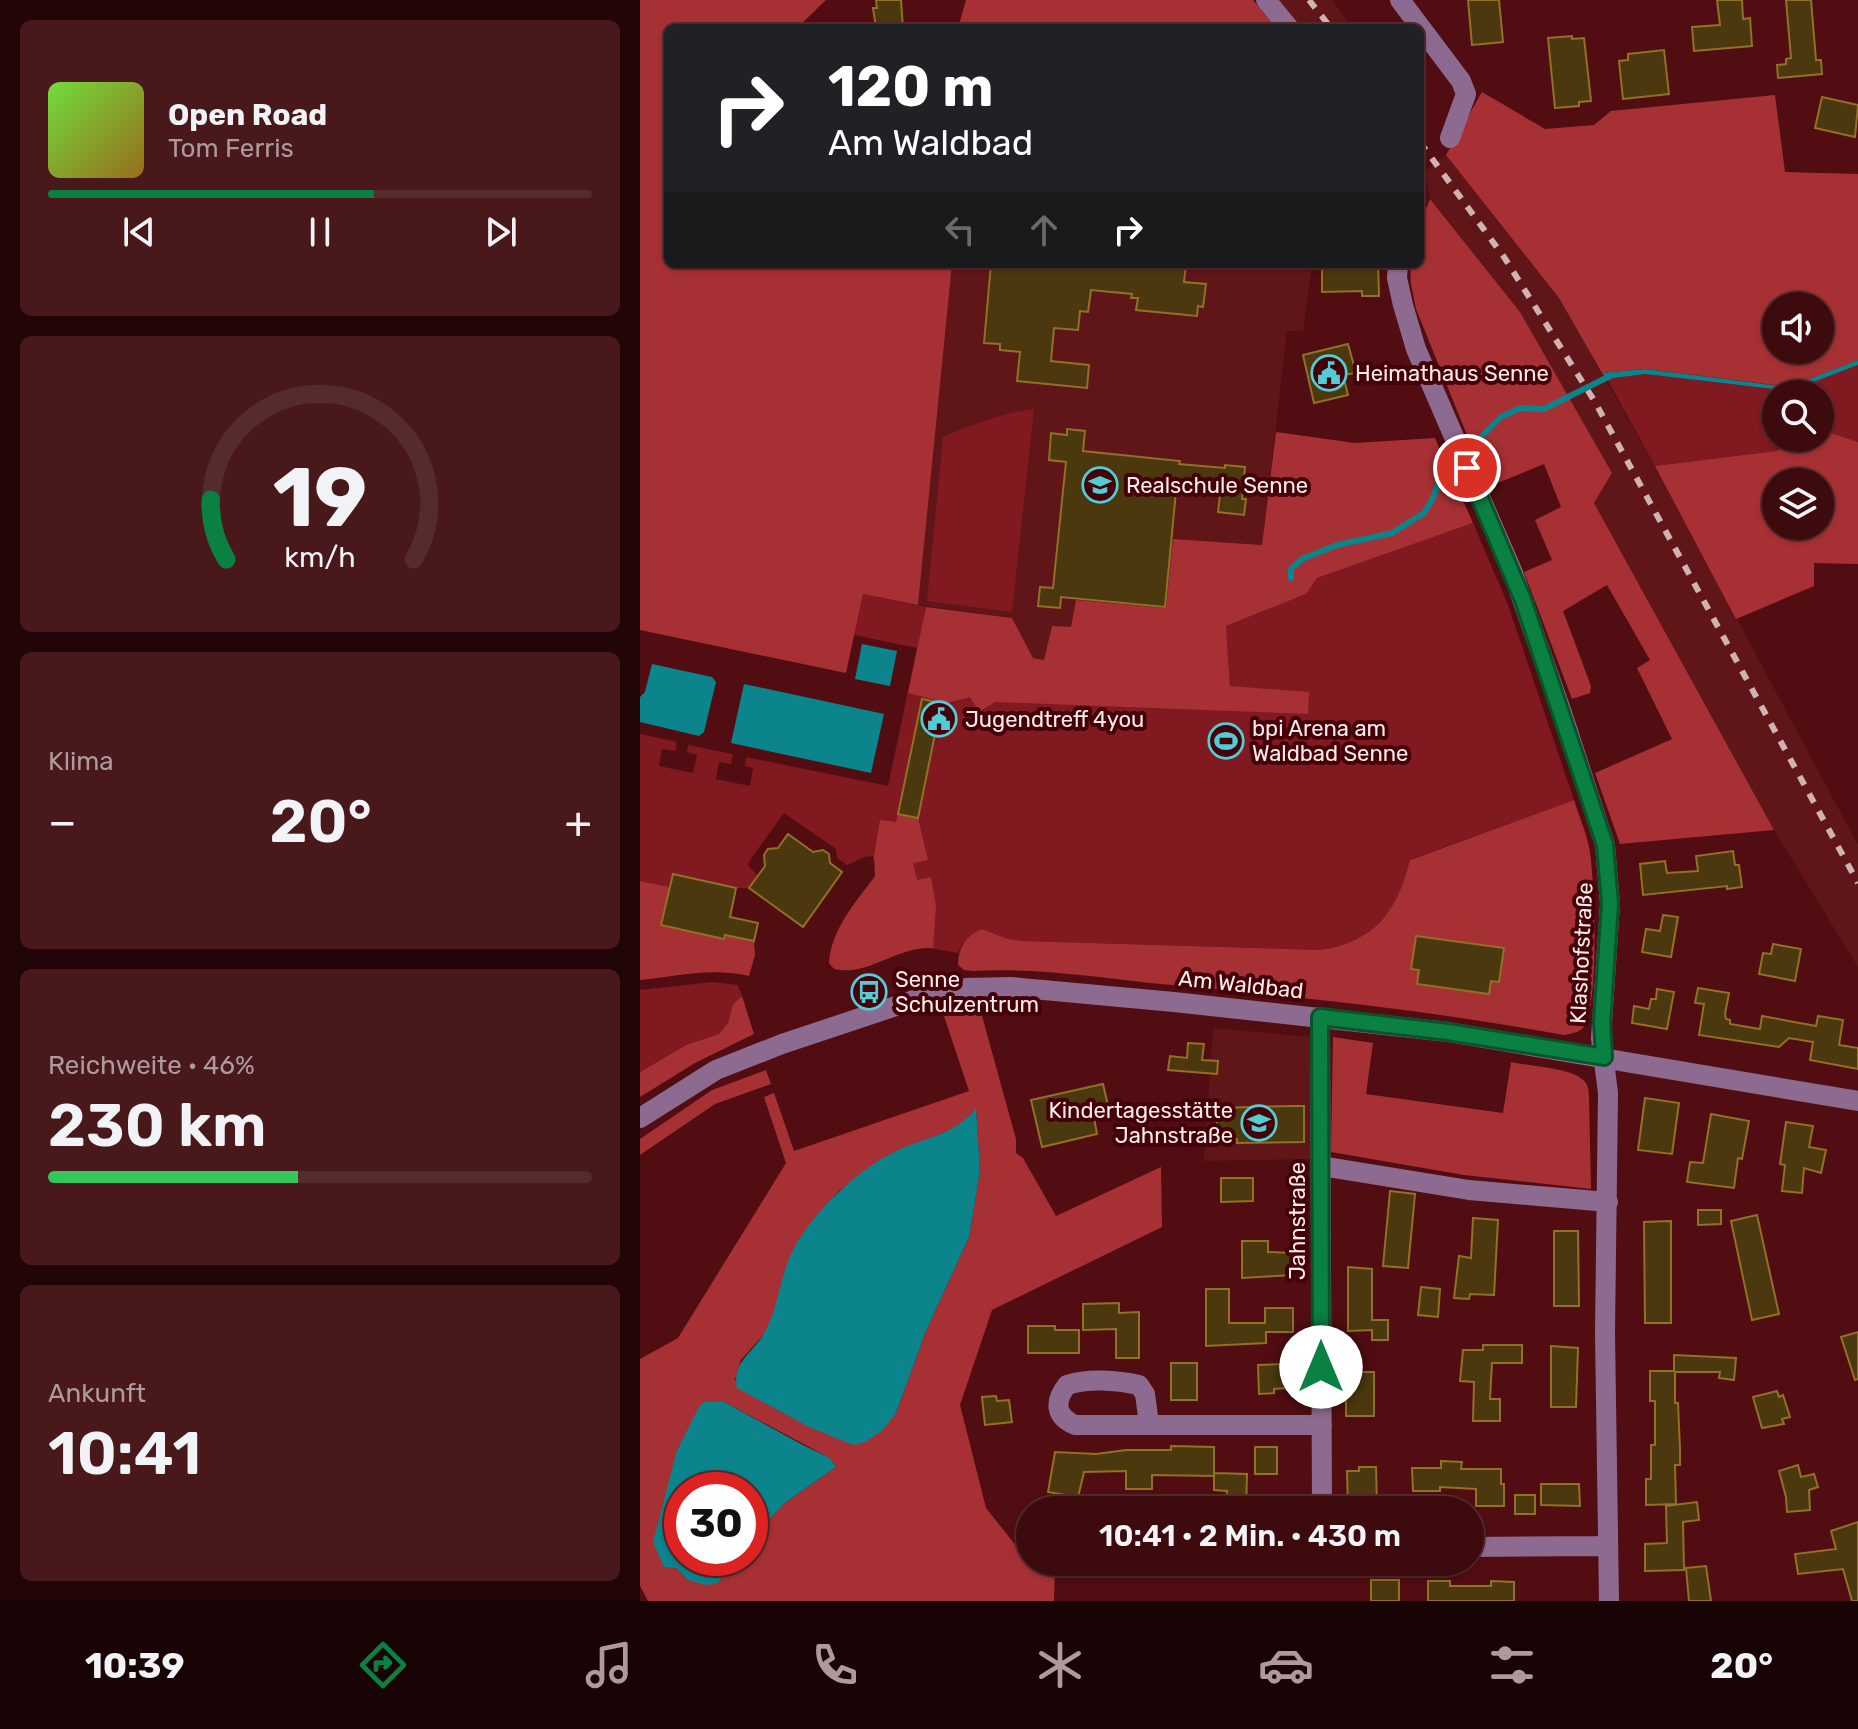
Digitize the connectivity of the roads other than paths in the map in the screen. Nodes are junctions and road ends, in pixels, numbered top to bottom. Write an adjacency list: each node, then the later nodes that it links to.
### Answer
1 (1266, 0): 4 (street)
2 (1400, 0): 5 (street)
3 (1424, 0): 6 (street)
4 (1286, 24)
5 (1419, 24)
6 (1422, 24)
7 (1424, 30): 8 (street)
8 (1450, 138)
9 (1398, 268): 11 (street, Klashofstraße)
10 (1320, 1017): 11 (street, Am Waldbad); 13 (street, Am Waldbad); 14 (street, Jahnstraße)
11 (1604, 1057): 12 (street, Am Waldbad); 15 (street, Klashofstraße)
12 (1858, 1101)
13 (640, 1118)
14 (1321, 1166): 15 (street); 17 (street, Jahnstraße)
15 (1608, 1202): 19 (street, Klashofstraße)
16 (1149, 1424): 17 (street)
17 (1322, 1425): 18 (street, Jahnstraße)
18 (1322, 1496)
19 (1607, 1546): 20 (street); 21 (street, Klashofstraße)
20 (1484, 1547)
21 (1609, 1601)

